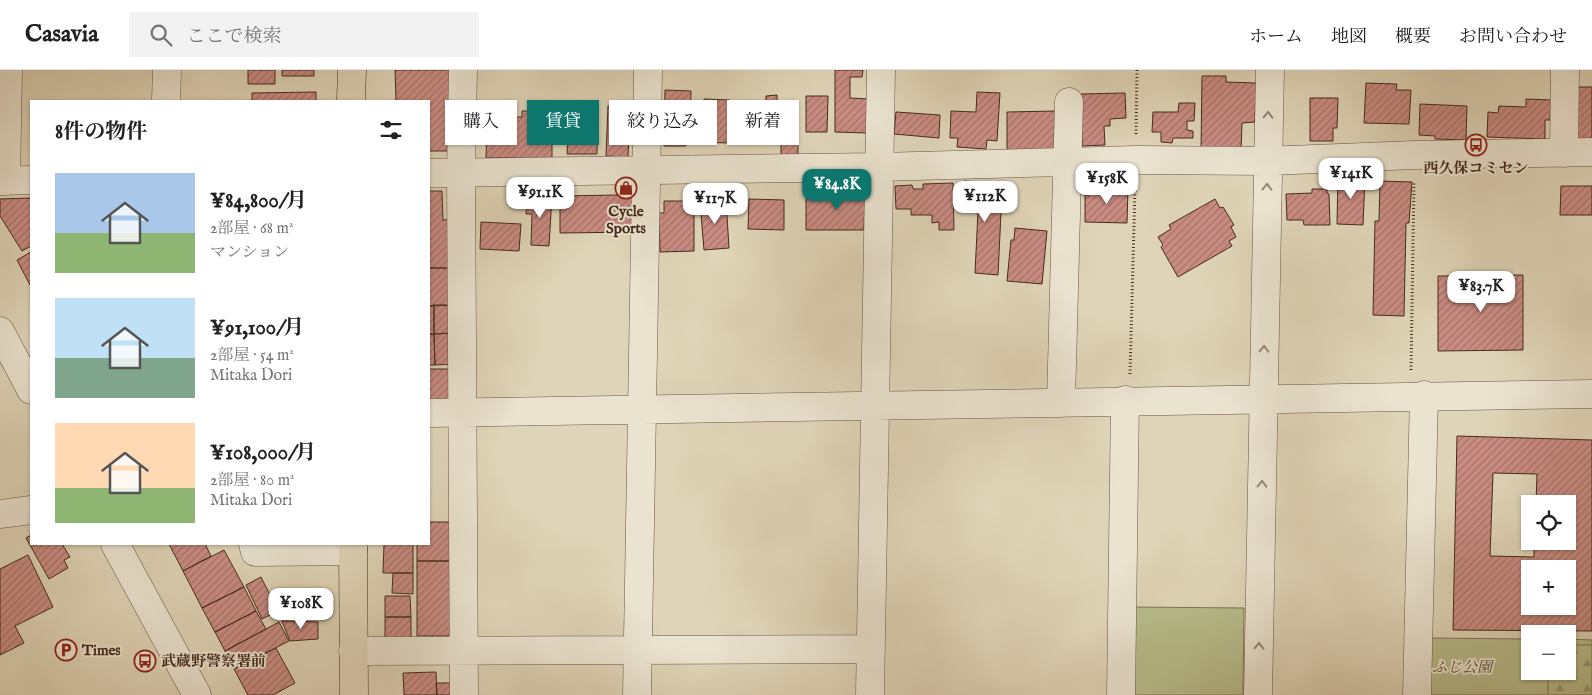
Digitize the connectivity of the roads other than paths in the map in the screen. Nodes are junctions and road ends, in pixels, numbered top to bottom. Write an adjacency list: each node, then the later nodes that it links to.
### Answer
1 (8, 70): 20 (street)
2 (167, 70): 9 (street)
3 (352, 70): 10 (main road)
4 (462, 70): 18 (street)
5 (648, 70): 17 (street)
6 (881, 70): 16 (street)
7 (1270, 70): 14 (street, one-way to 7)
8 (1565, 70): 13 (street)
9 (166, 100)
10 (351, 100)
11 (1069, 102): 15 (street)
12 (1592, 152): 13 (street)
13 (1564, 153): 14 (street)
14 (1267, 161): 15 (street); 25 (street, one-way to 14)
15 (1068, 162): 16 (street); 27 (street)
16 (879, 167): 17 (street); 28 (street)
17 (646, 171): 18 (street); 29 (street)
18 (461, 172): 19 (street); 31 (street)
19 (430, 173)
20 (13, 181)
21 (0, 331): 22 (street)
22 (30, 388)
23 (1592, 394): 24 (street)
24 (1417, 395): 25 (street); 48 (street)
25 (1263, 398): 26 (street); 47 (street, one-way to 25)
26 (1127, 400): 27 (street); 46 (street)
27 (1060, 403): 28 (street)
28 (875, 406): 29 (street); 37 (street)
29 (642, 410): 31 (street); 40 (street)
30 (430, 413): 31 (street)
31 (464, 413): 39 (street)
32 (30, 510): 33 (street)
33 (0, 514)
34 (116, 545): 41 (street)
35 (253, 545): 36 (street)
36 (353, 547): 38 (main road)
37 (871, 649): 40 (street); 45 (street)
38 (353, 651): 39 (street); 42 (main road)
39 (464, 651): 40 (street); 43 (street)
40 (638, 651): 44 (street)
41 (197, 695)
42 (354, 695)
43 (464, 695)
44 (637, 695)
45 (870, 695)
46 (1121, 695)
47 (1258, 695)
48 (1416, 695)

